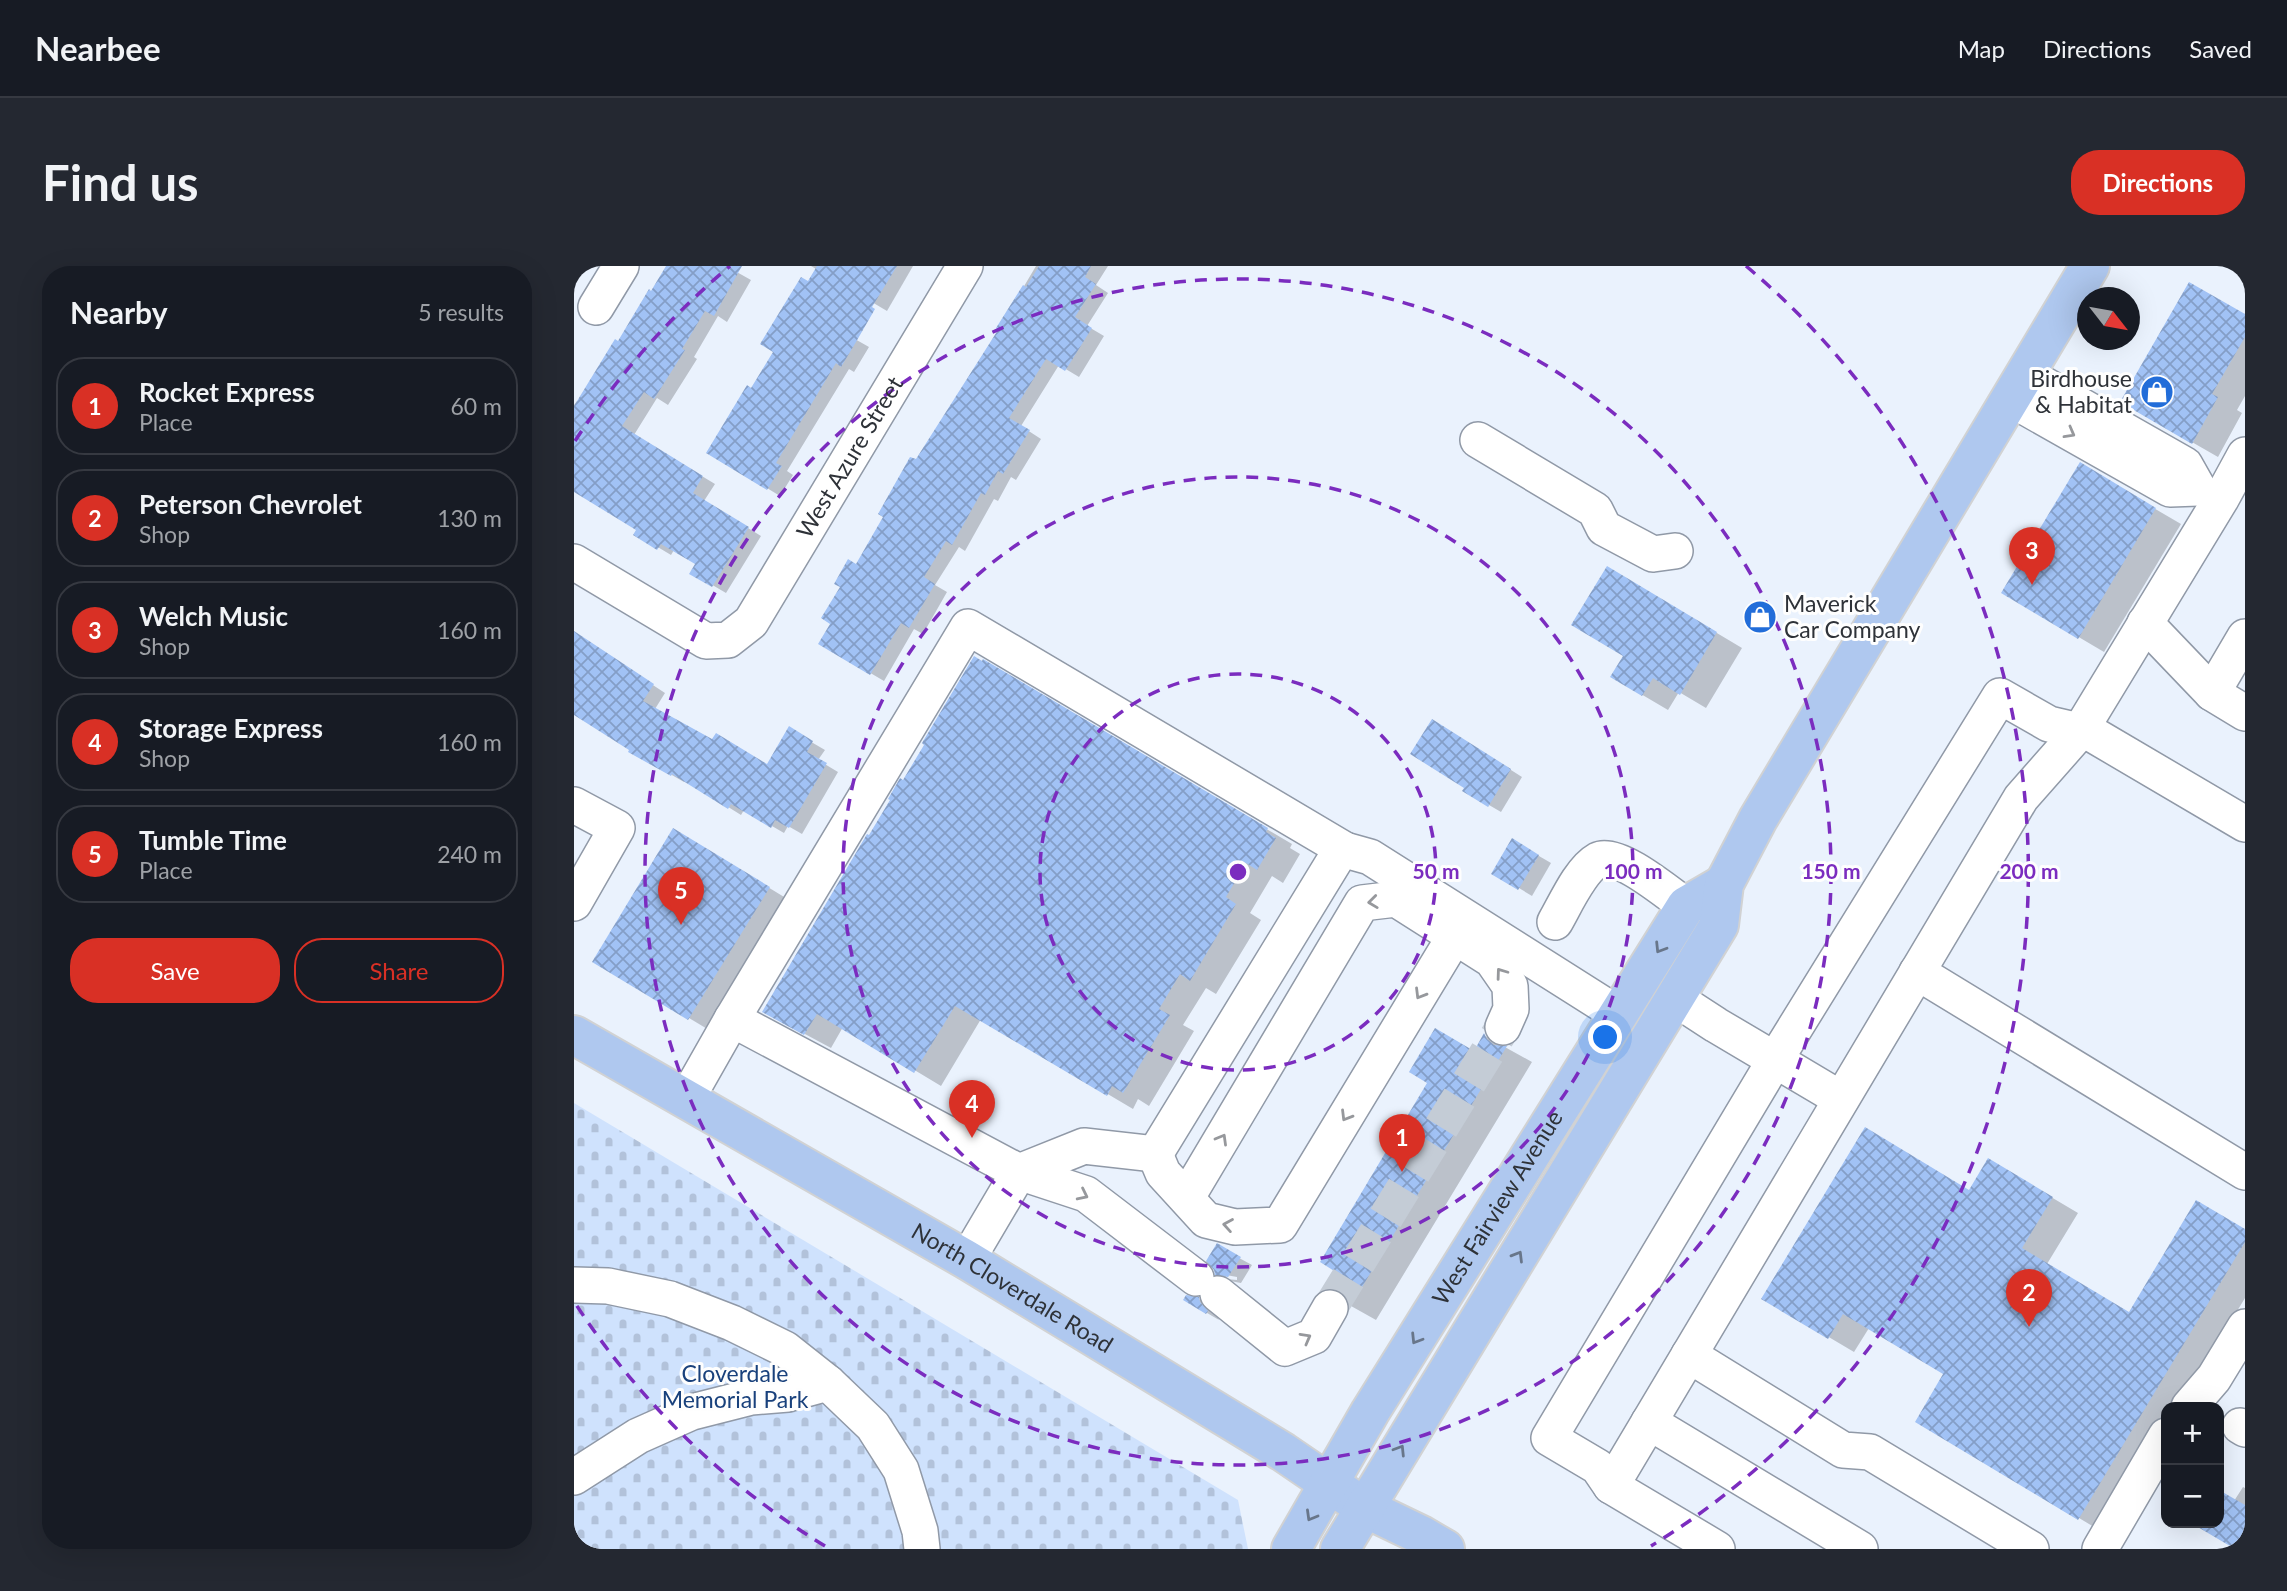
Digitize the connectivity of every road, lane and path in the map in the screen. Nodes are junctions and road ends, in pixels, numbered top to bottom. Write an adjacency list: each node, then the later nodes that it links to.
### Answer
1 (621, 266): 4 (street)
2 (965, 266): 10 (street, West Azure Street)
3 (2090, 266): 5 (main road, West Fairview Avenue)
4 (596, 307)
5 (2018, 386): 8 (street); 19 (main road, West Fairview Avenue)
6 (1478, 440): 9 (street)
7 (2245, 454): 8 (street)
8 (2222, 499): 11 (street)
9 (1675, 551)
10 (574, 562)
11 (2145, 623): 13 (street); 15 (street)
12 (2245, 637): 13 (street)
13 (2212, 693): 14 (street)
14 (2245, 713)
15 (2080, 731): 17 (street); 25 (street); 32 (street)
16 (574, 805): 20 (street)
17 (2245, 824)
18 (1345, 850): 24 (street); 28 (street); 29 (street)
19 (1724, 884): 21 (main road, West Fairview Avenue); 27 (main road, West Fairview Avenue)
20 (574, 903)
21 (1686, 906): 22 (street); 28 (main road, West Fairview Avenue, one-way to 28)
22 (1555, 922)
23 (1455, 936): 26 (street, one-way to 26); 30 (street, one-way to 23); 38 (street, one-way to 38)
24 (1272, 963): 26 (street); 35 (street)
25 (1917, 972): 33 (street); 37 (street)
26 (1312, 986): 38 (street, one-way to 26)
27 (1676, 999): 32 (street); 51 (main road, West Fairview Avenue, one-way to 27)
28 (1618, 1014): 49 (main road, West Fairview Avenue, one-way to 49)
29 (732, 1019): 34 (street); 36 (street)
30 (1503, 1027)
31 (574, 1035): 34 (main road, North Cloverdale Road)
32 (1775, 1060): 33 (street); 50 (street)
33 (1841, 1099): 43 (street)
34 (686, 1100): 39 (main road, North Cloverdale Road)
35 (1155, 1154): 36 (street); 38 (street)
36 (1019, 1172): 39 (street); 41 (street, one-way to 41)
37 (2245, 1172)
38 (1187, 1197)
39 (967, 1260): 49 (main road, North Cloverdale Road)
40 (574, 1285): 44 (street)
41 (1330, 1308)
42 (2245, 1327): 45 (street)
43 (1689, 1355): 46 (street); 58 (street)
44 (828, 1383): 48 (street); 52 (street)
45 (2193, 1402)
46 (1649, 1422): 50 (street); 57 (street)
47 (2161, 1445): 59 (street)
48 (574, 1477)
49 (1329, 1482): 51 (main road, North Cloverdale Road); 53 (main road, West Fairview Avenue, one-way to 53)
50 (1611, 1486): 56 (street)
51 (1364, 1508): 54 (main road, West Fairview Avenue); 55 (main road, North Cloverdale Road)
52 (922, 1549)
53 (1292, 1549)
54 (1340, 1549)
55 (1445, 1549)
56 (1717, 1549)
57 (1860, 1549)
58 (2031, 1549)
59 (2100, 1549)

